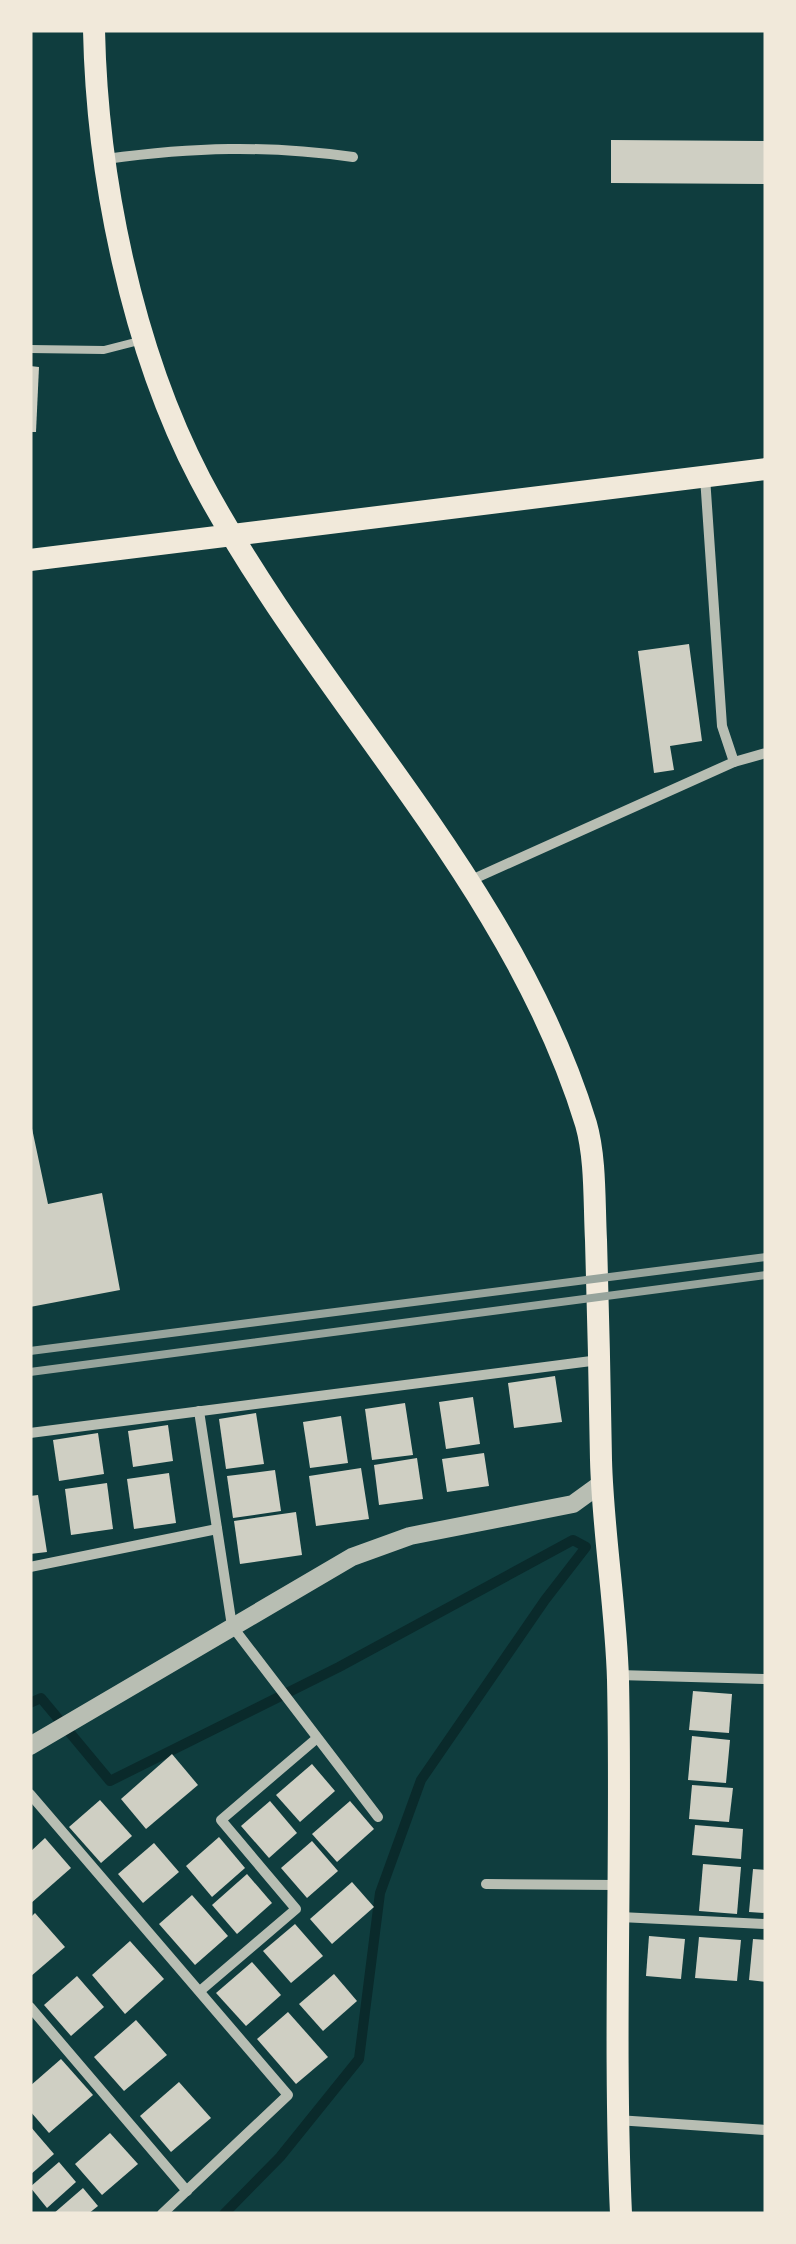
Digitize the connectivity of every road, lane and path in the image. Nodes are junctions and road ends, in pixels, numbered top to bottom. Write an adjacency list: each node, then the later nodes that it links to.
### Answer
1 (94, 30): 3 (main road)
2 (353, 157): 3 (street)
3 (106, 159): 4 (main road)
4 (144, 340): 5 (lane); 8 (main road)
5 (30, 349)
6 (766, 468): 7 (main road)
7 (705, 476): 8 (main road); 11 (street)
8 (232, 533): 9 (main road); 12 (main road)
9 (30, 560)
10 (766, 753): 11 (street)
11 (734, 762): 12 (street)
12 (468, 881): 13 (main road)
13 (599, 1360): 14 (street); 16 (main road)
14 (198, 1411): 15 (street); 17 (street)
15 (30, 1433)
16 (602, 1483): 19 (street); 20 (main road)
17 (217, 1530): 18 (street); 19 (street)
18 (30, 1567)
19 (232, 1626): 22 (street); 23 (street)
20 (618, 1675): 21 (street); 27 (main road)
21 (766, 1680)
22 (316, 1740): 25 (street); 30 (street)
23 (30, 1746)
24 (30, 1794): 30 (street)
25 (378, 1818)
26 (486, 1884): 27 (street)
27 (618, 1885): 28 (main road)
28 (620, 1917): 29 (street); 32 (main road)
29 (766, 1924)
30 (200, 1991): 34 (street)
31 (30, 2007): 34 (street)
32 (616, 2120): 33 (street); 36 (main road)
33 (766, 2130)
34 (187, 2191): 35 (street)
35 (162, 2214)
36 (621, 2214)

